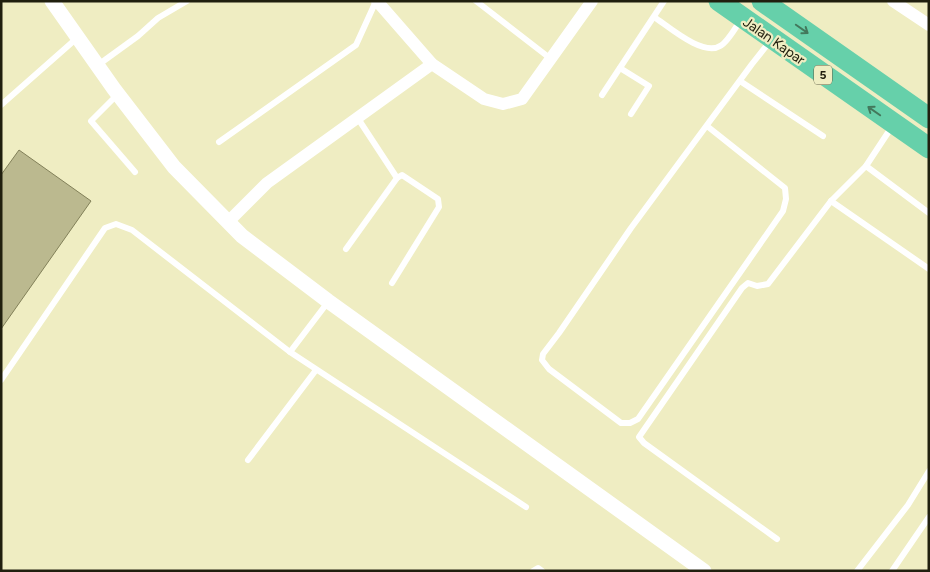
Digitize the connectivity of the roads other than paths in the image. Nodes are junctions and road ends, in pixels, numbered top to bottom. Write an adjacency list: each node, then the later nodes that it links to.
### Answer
1 (52, 1): 13 (street)
2 (187, 1): 17 (lane)
3 (376, 1): 16 (street); 29 (lane)
4 (476, 1): 15 (lane)
5 (592, 1): 15 (street)
6 (718, 1): 11 (highway, Jalan Kapar / 5)
7 (762, 1): 25 (highway, Jalan Kapar / 5, one-way to 25)
8 (893, 1): 12 (street)
9 (663, 3): 10 (lane)
10 (654, 17): 11 (lane); 18 (lane)
11 (738, 24): 14 (highway, Jalan Kapar / 5)
12 (929, 25)
13 (77, 37): 17 (street); 22 (lane)
14 (768, 44): 19 (lane); 27 (highway, Jalan Kapar / 5, one-way to 14)
15 (551, 59): 16 (street)
16 (432, 64): 24 (street)
17 (97, 65): 20 (street)
18 (620, 68): 21 (lane); 23 (lane)
19 (740, 81): 26 (lane); 28 (lane)
20 (118, 94): 32 (lane); 36 (street)
21 (602, 96)
22 (1, 105)
23 (631, 114)
24 (358, 117): 33 (lane); 36 (street)
25 (929, 118)
26 (707, 126): 26 (lane)
27 (889, 132): 30 (highway, Jalan Kapar / 5); 31 (lane)
28 (823, 136)
29 (219, 142)
30 (929, 148)
31 (866, 166): 34 (lane); 35 (lane)
32 (136, 172)
33 (397, 178): 37 (lane); 39 (lane)
34 (831, 200): 38 (lane); 48 (lane)
35 (929, 213)
36 (228, 222): 40 (street)
37 (346, 249)
38 (929, 269)
39 (392, 283)
40 (328, 301): 41 (lane); 51 (street)
41 (290, 352): 42 (lane); 43 (lane)
42 (316, 370): 44 (lane); 46 (lane)
43 (1, 380)
44 (248, 460)
45 (929, 471): 52 (lane)
46 (526, 507)
47 (929, 518): 53 (lane)
48 (778, 539)
49 (534, 571): 50 (lane)
50 (542, 571)
51 (704, 571)
52 (857, 571)
53 (892, 571)

